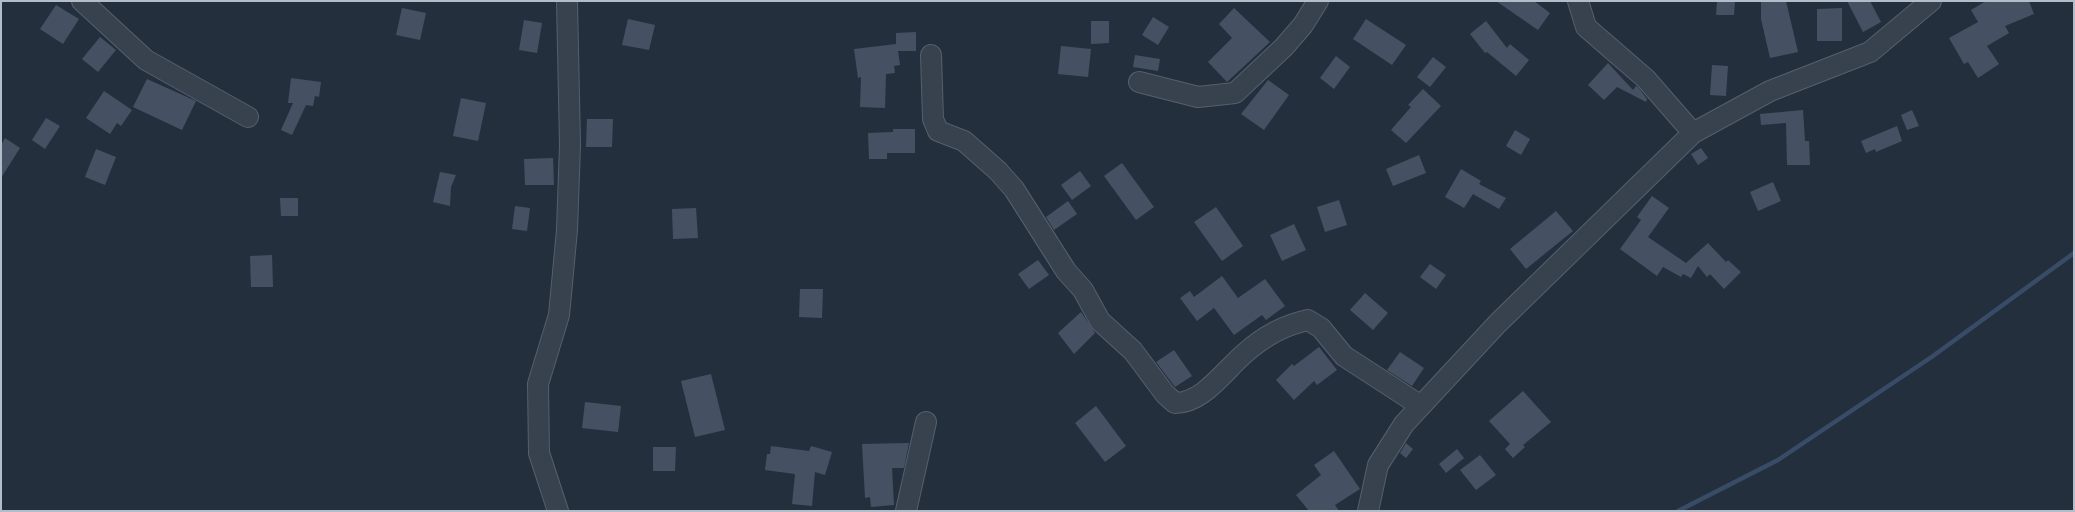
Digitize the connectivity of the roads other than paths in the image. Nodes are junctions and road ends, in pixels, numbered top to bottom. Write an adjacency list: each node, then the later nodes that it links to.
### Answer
1 (82, 1): 8 (street)
2 (567, 1): 12 (street)
3 (1318, 1): 7 (street)
4 (1578, 1): 9 (street)
5 (1930, 1): 9 (street)
6 (931, 55): 10 (street)
7 (1140, 82)
8 (248, 117)
9 (1693, 133): 10 (street)
10 (1421, 406): 14 (street)
11 (926, 422): 13 (street)
12 (558, 511)
13 (906, 511)
14 (1368, 511)

